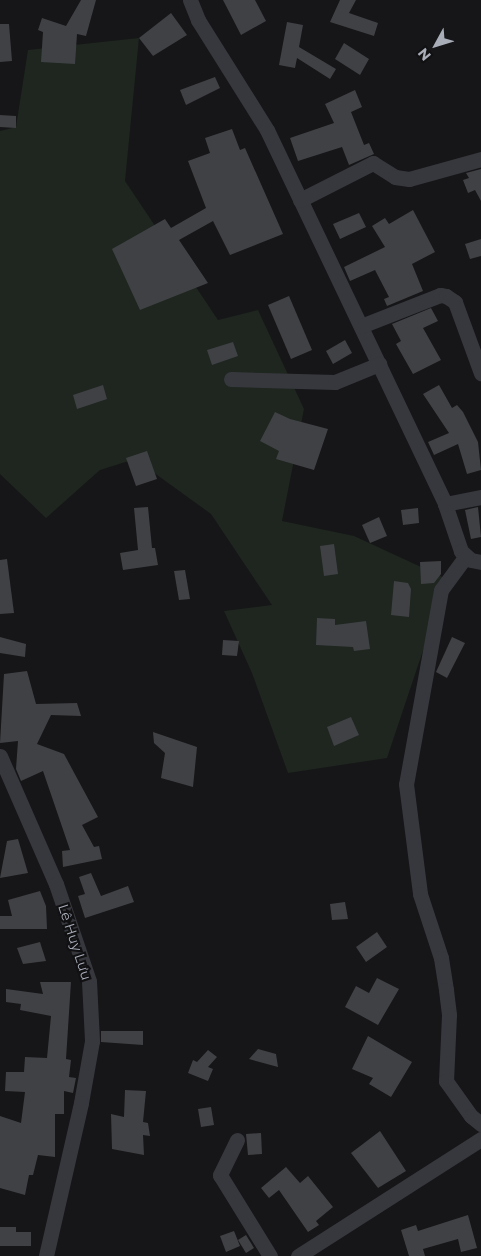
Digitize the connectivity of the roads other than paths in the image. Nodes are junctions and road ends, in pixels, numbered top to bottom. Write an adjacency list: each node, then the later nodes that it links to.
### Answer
1 (190, 0): 3 (street)
2 (481, 159): 3 (street)
3 (300, 200): 4 (street)
4 (362, 326): 5 (street); 6 (street)
5 (379, 364): 7 (street); 9 (street)
6 (481, 373)
7 (231, 379)
8 (481, 497): 9 (street)
9 (445, 504): 10 (street)
10 (466, 556): 11 (street); 13 (street)
11 (481, 562)
12 (0, 756): 16 (street, Lê Huy Lưu)
13 (481, 1124)
14 (481, 1139): 18 (street)
15 (237, 1140): 17 (street)
16 (46, 1256)
17 (270, 1256)
18 (298, 1256)

